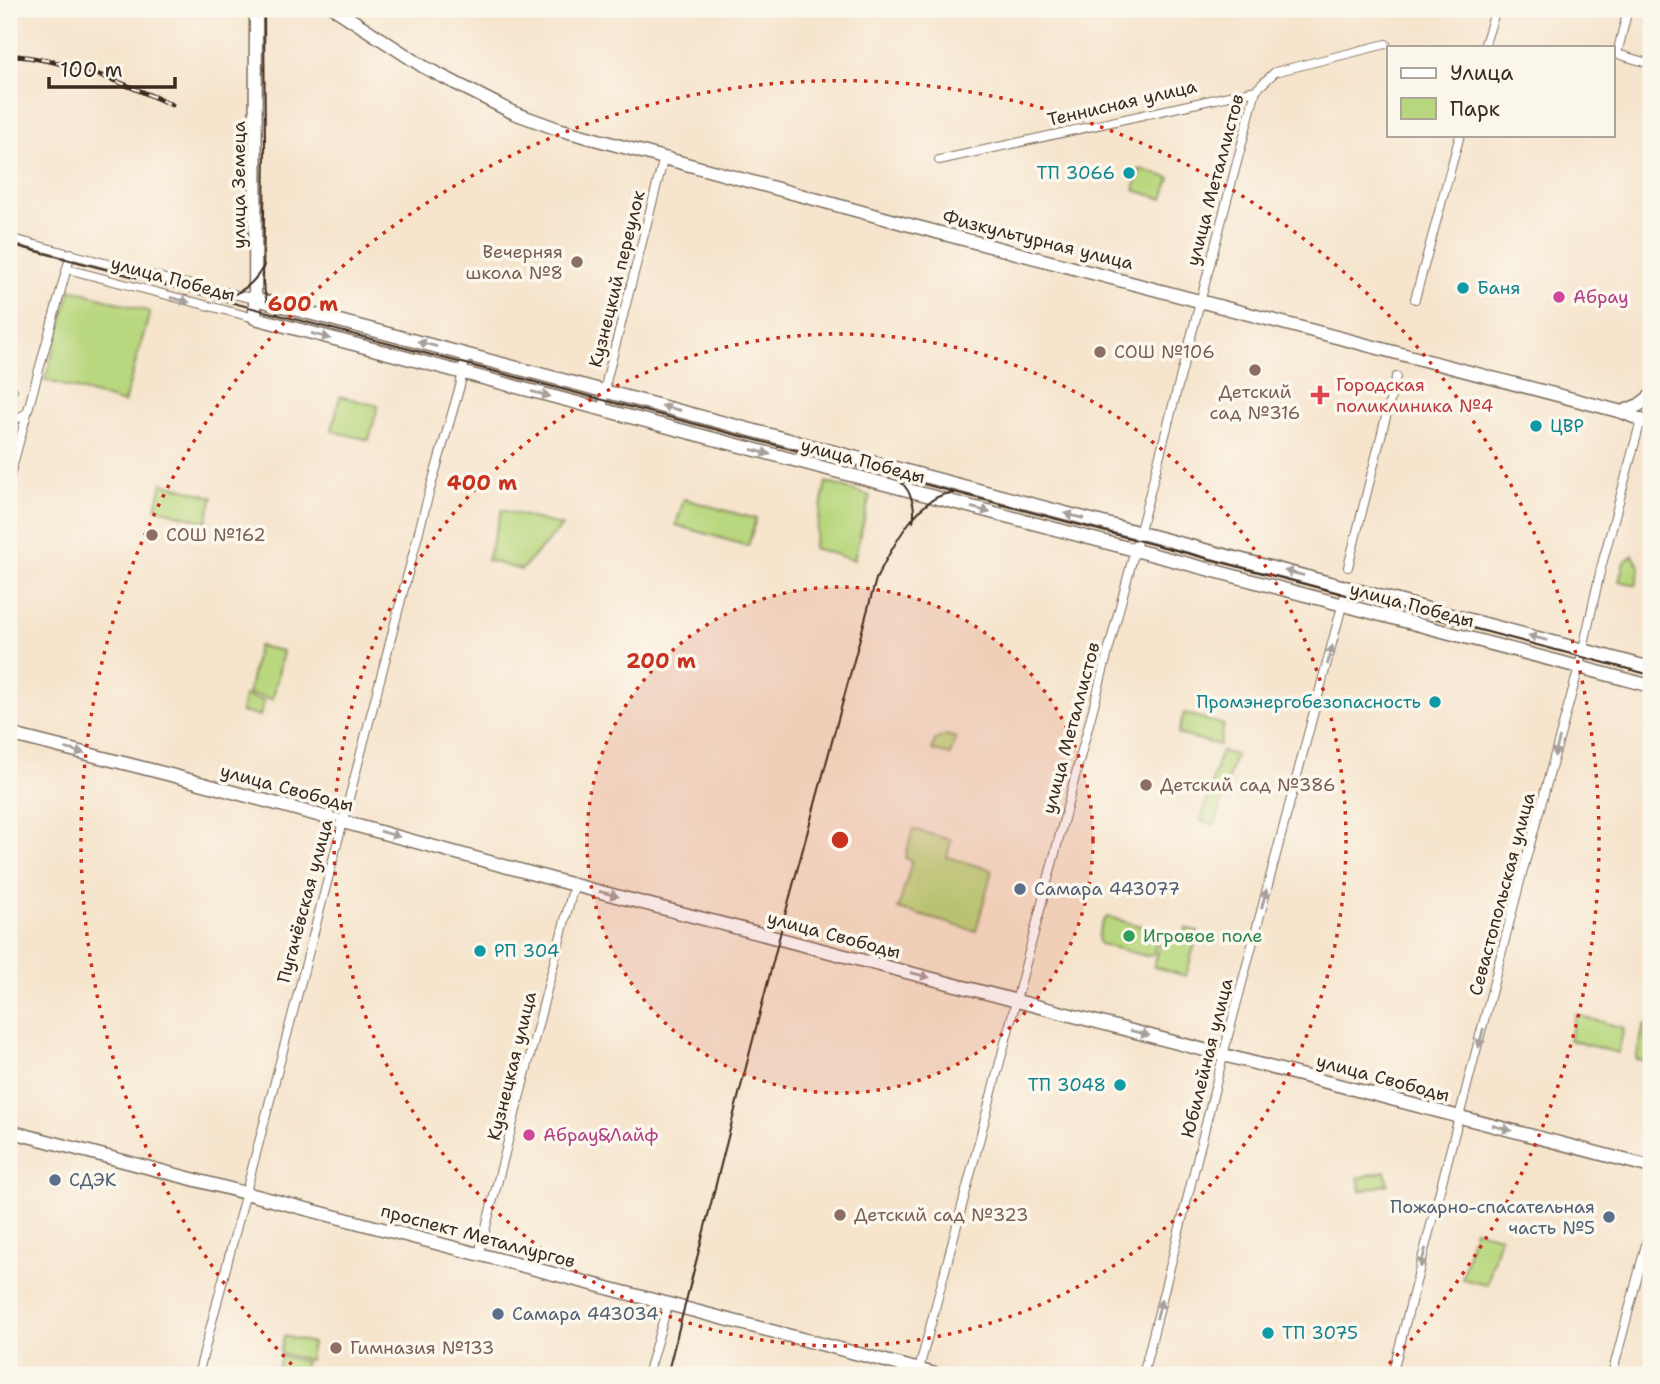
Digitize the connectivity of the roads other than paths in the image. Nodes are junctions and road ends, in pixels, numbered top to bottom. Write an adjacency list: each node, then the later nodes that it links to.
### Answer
1 (256, 9): 15 (main road, улица Земеца)
2 (335, 9): 10 (main road, Физкультурная улица)
3 (1496, 9): 6 (street)
4 (1628, 9): 7 (street)
5 (1386, 44): 8 (street, Теннисная улица)
6 (1484, 46)
7 (1651, 64)
8 (1256, 90): 11 (street, Теннисная улица); 17 (street, улица Металлистов)
9 (1460, 136): 16 (street)
10 (664, 157): 17 (main road, Физкультурная улица); 22 (street, Кузнецкий переулок)
11 (939, 160)
12 (9, 238): 13 (street, улица Победы)
13 (71, 253): 14 (street); 15 (street, улица Победы)
14 (67, 269): 18 (street, улица Победы, one-way to 18); 26 (street)
15 (256, 299): 18 (main road, улица Земеца); 19 (main road, улица Победы, one-way to 15)
16 (1415, 299)
17 (1200, 301): 25 (main road, Физкультурная улица); 30 (street, улица Металлистов)
18 (255, 318): 20 (main road, улица Победы, one-way to 20)
19 (466, 355): 20 (street, Пугачёвская улица); 22 (main road, улица Победы)
20 (462, 373): 24 (main road, улица Победы, one-way to 24); 40 (street, Пугачёвская улица)
21 (1396, 377): 32 (street)
22 (605, 391): 24 (street, Кузнецкий переулок); 30 (main road, улица Победы, one-way to 22)
23 (1648, 398): 25 (main road); 27 (main road)
24 (602, 410): 31 (main road, улица Победы, one-way to 31)
25 (1622, 412): 27 (main road, Физкультурная улица)
26 (25, 414): 28 (street); 29 (street)
27 (1648, 422): 35 (street, Севастопольская улица)
28 (9, 423)
29 (9, 479)
30 (1139, 533): 31 (street, улица Металлистов); 33 (main road, улица Победы, one-way to 30)
31 (1134, 550): 34 (main road, улица Победы); 42 (street, улица Металлистов)
32 (1348, 567)
33 (1347, 587): 34 (street, Юбилейная улица); 35 (main road, улица Победы, one-way to 33)
34 (1343, 605): 36 (main road, улица Победы); 43 (street, Юбилейная улица, one-way to 34)
35 (1583, 650): 36 (street, Севастопольская улица); 37 (main road, улица Победы)
36 (1579, 667): 38 (main road, улица Победы); 44 (street, Севастопольская улица, one-way to 44)
37 (1651, 668)
38 (1651, 686)
39 (9, 734): 40 (main road, улица Свободы, one-way to 40)
40 (343, 821): 41 (main road, улица Свободы, one-way to 41); 47 (street, Пугачёвская улица)
41 (574, 885): 42 (main road, улица Свободы, one-way to 42); 49 (street, Кузнецкая улица)
42 (1016, 1000): 43 (main road, улица Свободы, one-way to 43); 51 (street, улица Металлистов)
43 (1223, 1055): 44 (main road, улица Свободы); 55 (street, Юбилейная улица, one-way to 43)
44 (1460, 1117): 46 (main road, улица Свободы, one-way to 46); 56 (street, Севастопольская улица, one-way to 56)
45 (9, 1131): 47 (main road, проспект Металлургов)
46 (1651, 1167)
47 (244, 1193): 49 (main road, проспект Металлургов); 52 (street, Пугачёвская улица)
48 (1651, 1225): 57 (street)
49 (479, 1254): 50 (main road, проспект Металлургов)
50 (668, 1304): 51 (main road, проспект Металлургов); 53 (street)
51 (918, 1373): 54 (main road, проспект Металлургов)
52 (198, 1375)
53 (647, 1375)
54 (939, 1375)
55 (1143, 1375)
56 (1392, 1375)
57 (1612, 1375)

